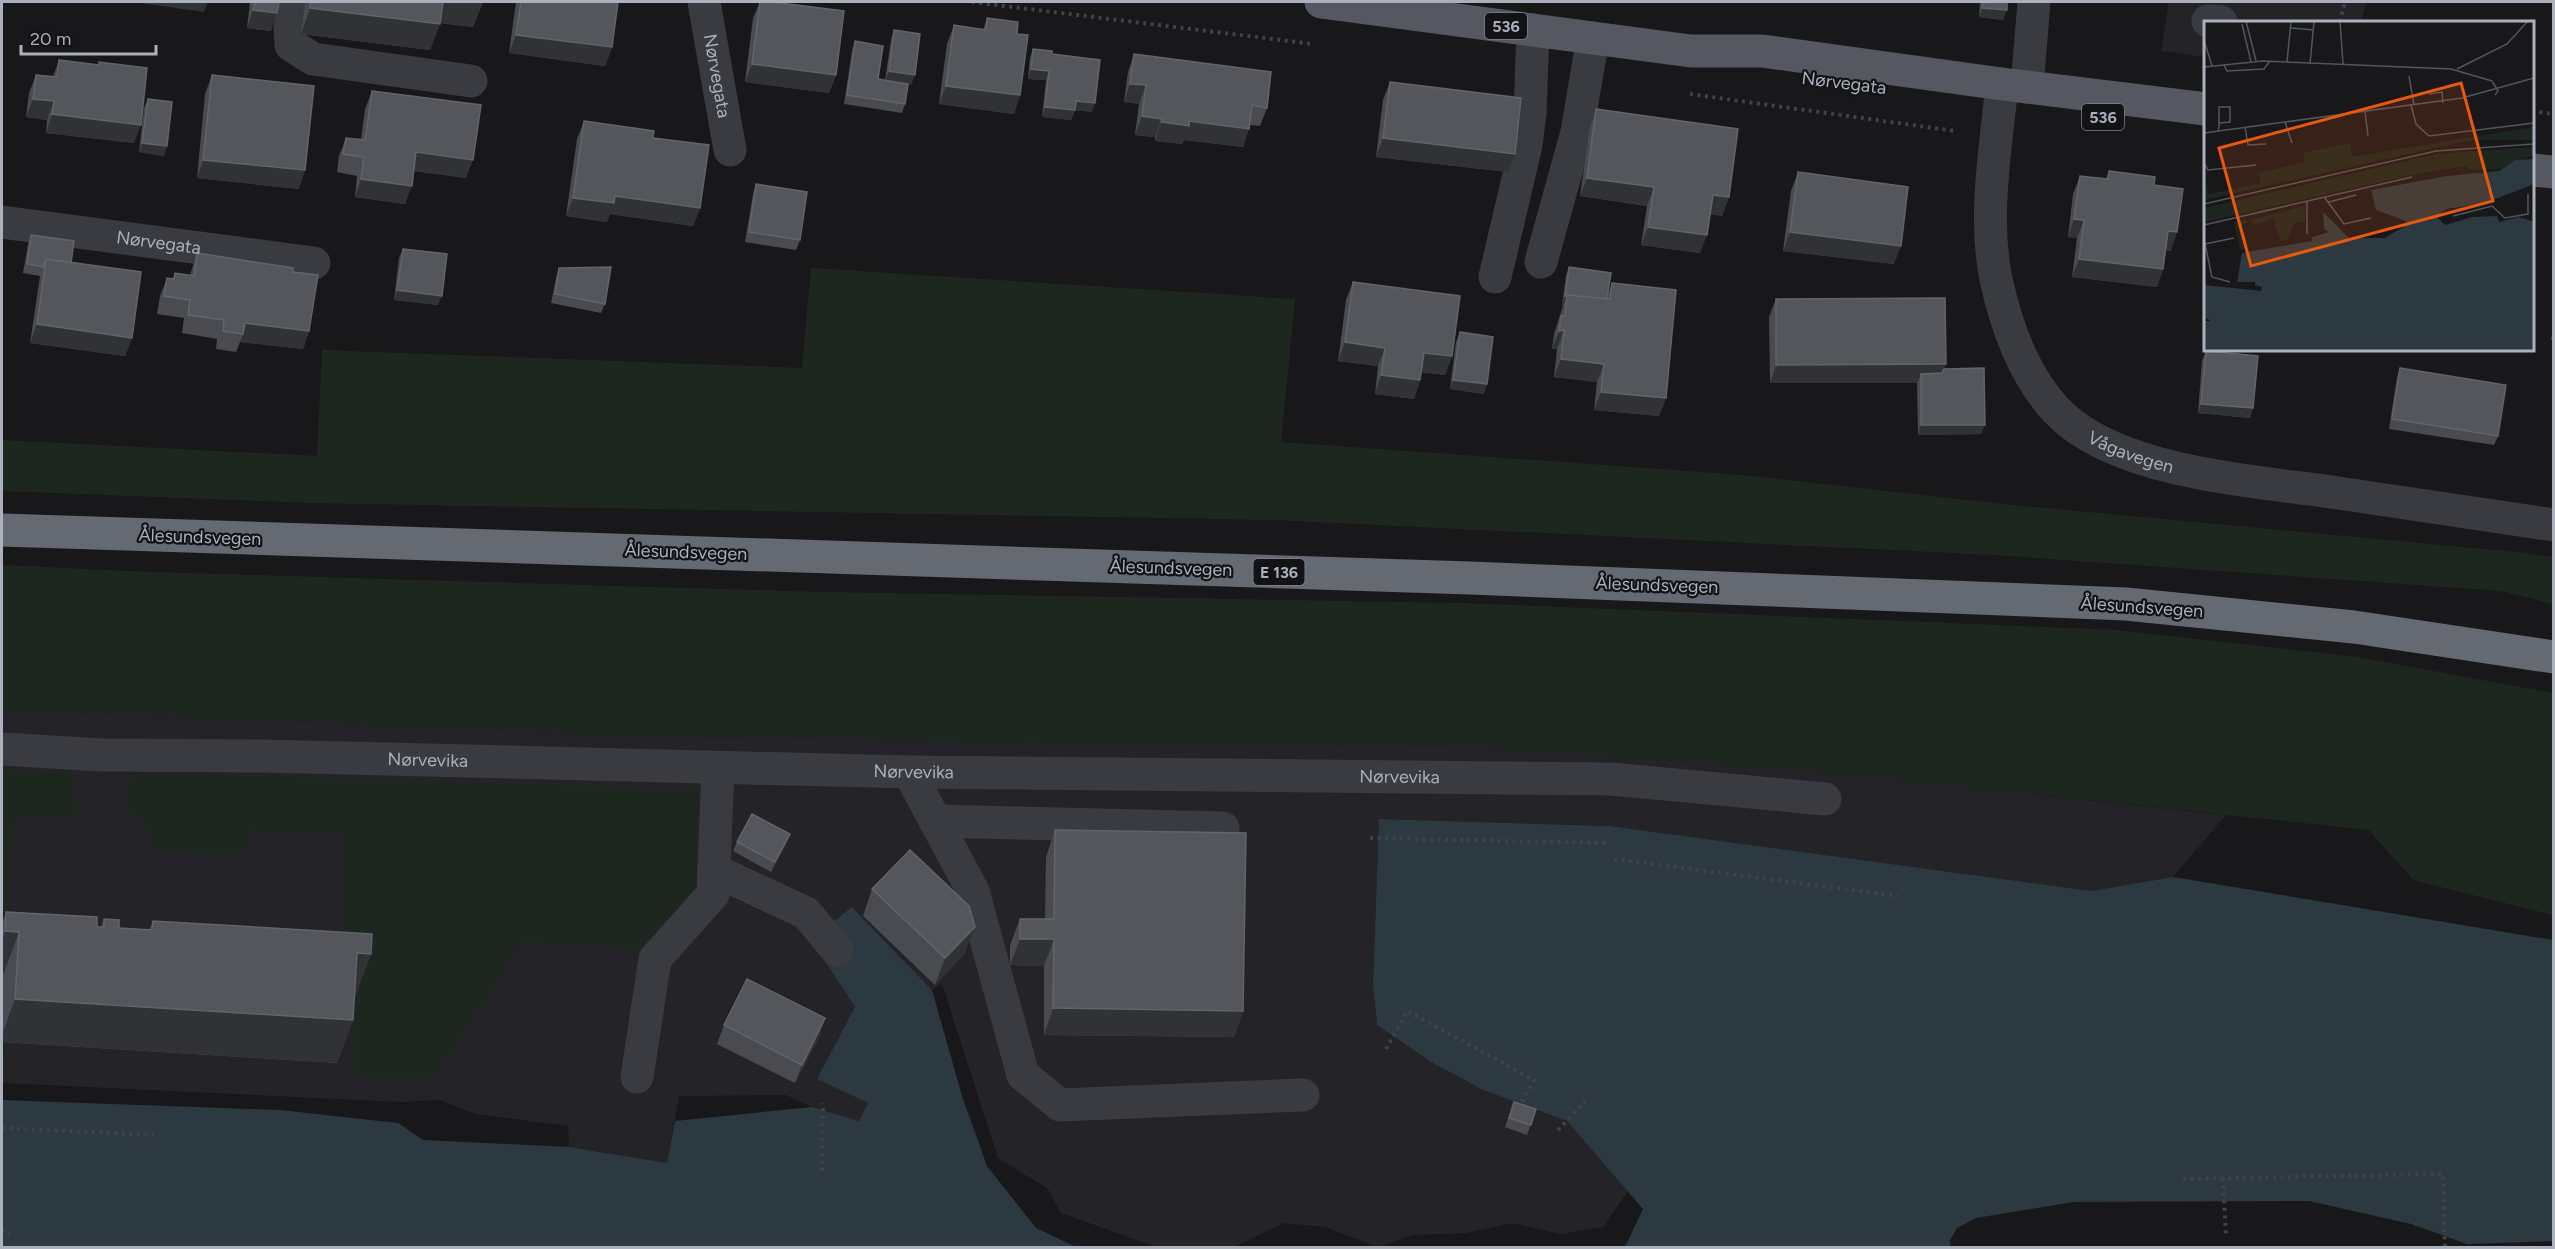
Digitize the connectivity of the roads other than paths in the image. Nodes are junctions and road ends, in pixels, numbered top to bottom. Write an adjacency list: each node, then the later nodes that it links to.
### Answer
1 (293, 2): 7 (street)
2 (704, 2): 12 (street, Nørvegata)
3 (1321, 2): 5 (main road, Nørvegata / 536)
4 (2034, 2): 8 (street)
5 (1533, 30): 6 (main road, Nørvegata / 536); 19 (street)
6 (1593, 38): 8 (main road, Nørvegata / 536); 17 (street)
7 (471, 81)
8 (2010, 91): 9 (main road, 536); 10 (main road, 536); 20 (street, Vågavegen)
9 (2204, 109)
10 (2204, 131)
11 (2534, 148): 13 (main road)
12 (729, 150)
13 (2553, 150)
14 (2534, 170): 15 (main road)
15 (2553, 172)
16 (2, 222): 18 (street, Nørvegata)
17 (1541, 262)
18 (314, 263)
19 (1495, 277)
20 (2553, 525)
21 (2, 530): 22 (highway, Ålesundsvegen / E 136)
22 (2553, 657)
23 (2, 749): 24 (street, Nørvevika)
24 (718, 768): 25 (street, Nørvevika); 29 (street)
25 (909, 772): 26 (street, Nørvevika); 27 (street)
26 (1825, 799)
27 (935, 821): 28 (street); 32 (street)
28 (1223, 828)
29 (714, 870): 30 (street); 31 (street)
30 (837, 950)
31 (637, 1077)
32 (1303, 1095)

